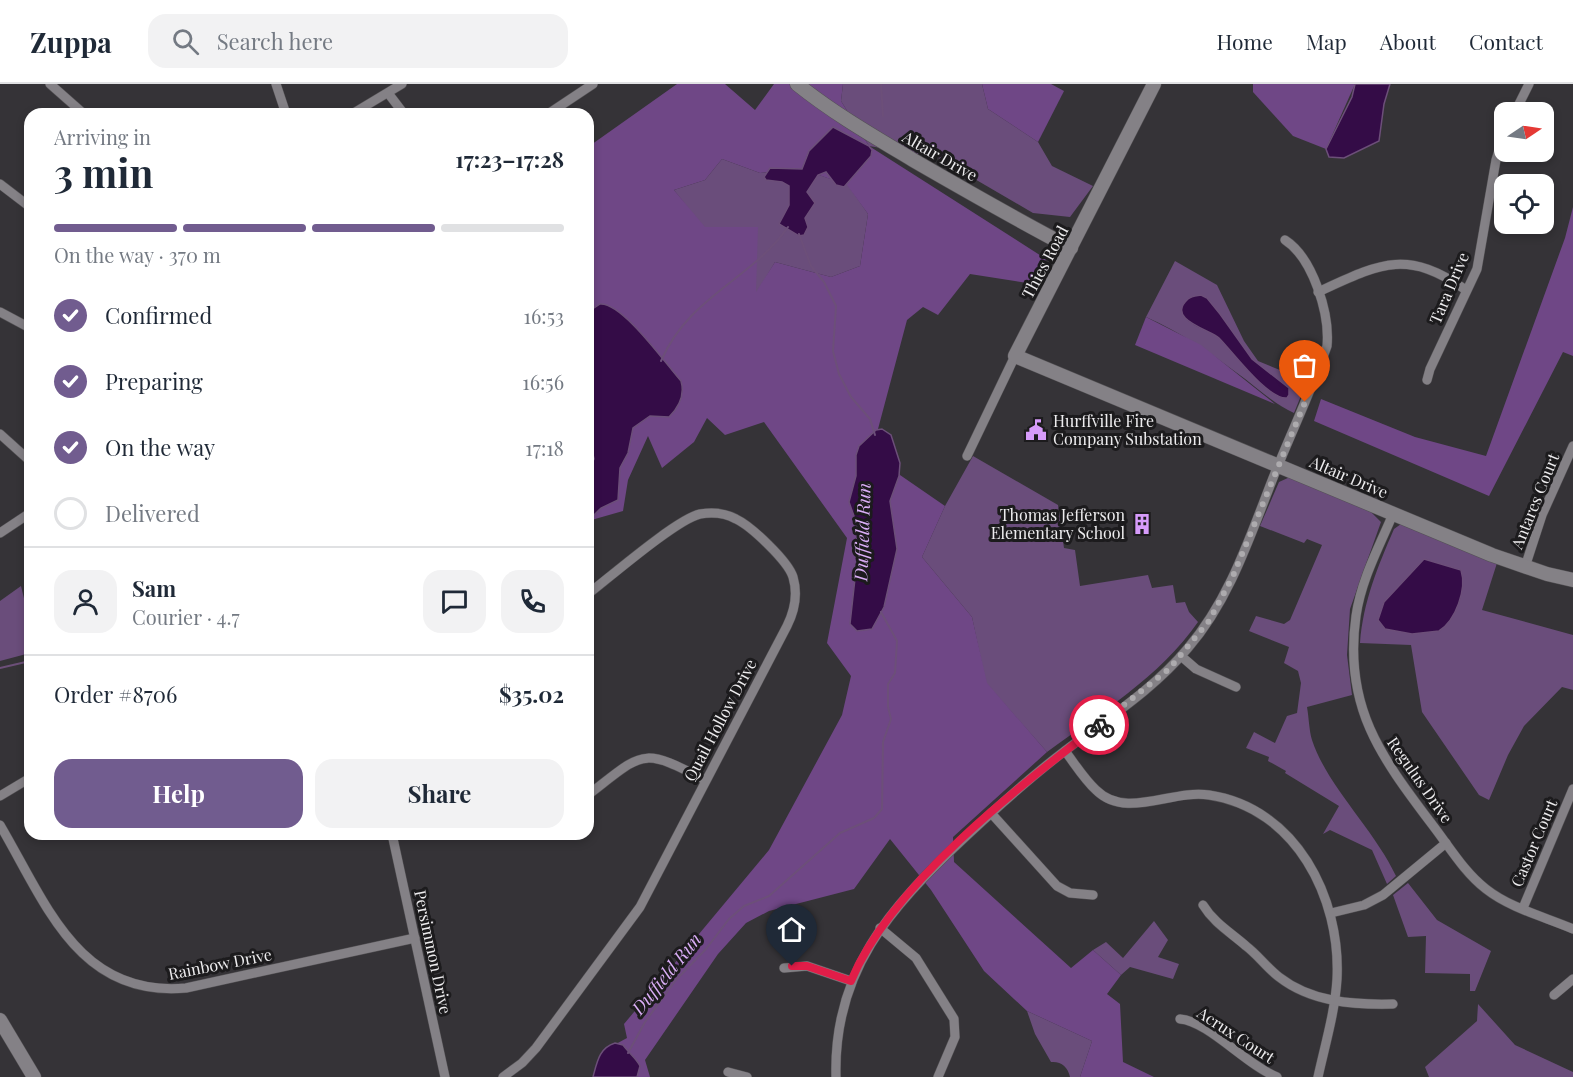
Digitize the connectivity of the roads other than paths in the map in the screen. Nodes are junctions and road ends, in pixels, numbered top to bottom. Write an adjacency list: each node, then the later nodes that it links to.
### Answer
1 (50, 84): 10 (street)
2 (276, 84): 11 (street)
3 (402, 84): 8 (street)
4 (593, 84): 14 (street)
5 (797, 84): 19 (street, Altair Drive)
6 (1154, 84): 19 (street, Thies Road)
7 (1529, 84): 9 (street)
8 (388, 93): 12 (street); 13 (street)
9 (1520, 102)
10 (77, 108)
11 (284, 108)
12 (362, 108)
13 (399, 108)
14 (558, 108)
15 (1496, 162): 20 (street, Tara Drive)
16 (0, 184): 17 (street)
17 (24, 202)
18 (1285, 240): 21 (street)
19 (1071, 248): 24 (street, Thies Road)
20 (1466, 290): 21 (street); 25 (street, Tara Drive)
21 (1318, 292): 30 (street)
22 (0, 312): 23 (street)
23 (24, 325)
24 (1015, 356): 29 (street, Thies Road); 30 (street, Altair Drive)
25 (1427, 380)
26 (0, 434): 28 (street)
27 (1573, 446): 34 (street, Antares Court)
28 (24, 456)
29 (967, 456)
30 (1278, 465): 31 (street, Altair Drive); 37 (street)
31 (1393, 514): 34 (street, Altair Drive); 48 (street, Regulus Drive)
32 (24, 517): 33 (street)
33 (0, 533)
34 (1525, 567): 35 (street, Altair Drive)
35 (1573, 580)
36 (594, 589): 40 (street, Quail Hollow Drive)
37 (1181, 656): 38 (street); 39 (street)
38 (1236, 687)
39 (1065, 750): 45 (street); 52 (street)
40 (705, 780): 43 (street); 67 (street, Quail Hollow Drive)
41 (24, 782): 44 (street)
42 (1573, 789): 51 (street, Castor Court)
43 (594, 790)
44 (0, 796)
45 (991, 813): 49 (street); 53 (street)
46 (0, 825): 55 (street, Rainbow Drive)
47 (393, 840): 55 (street, Persimmon Drive)
48 (1446, 843): 51 (street, Regulus Drive); 52 (street)
49 (1093, 895)
50 (1203, 905): 60 (street)
51 (1523, 908): 54 (street, Regulus Drive)
52 (1331, 913): 60 (street)
53 (880, 928): 58 (street); 70 (street)
54 (1573, 929)
55 (415, 938): 66 (street, Persimmon Drive)
56 (784, 968): 58 (street)
57 (1573, 979): 59 (street)
58 (851, 981): 69 (street)
59 (1554, 995)
60 (1334, 1000): 61 (street); 72 (street)
61 (1393, 1004)
62 (1180, 1019): 71 (street, Acrux Court)
63 (0, 1020): 65 (street)
64 (728, 1072): 68 (street)
65 (34, 1077)
66 (445, 1077)
67 (503, 1077)
68 (747, 1077)
69 (836, 1077)
70 (938, 1077)
71 (1277, 1077)
72 (1318, 1077)

